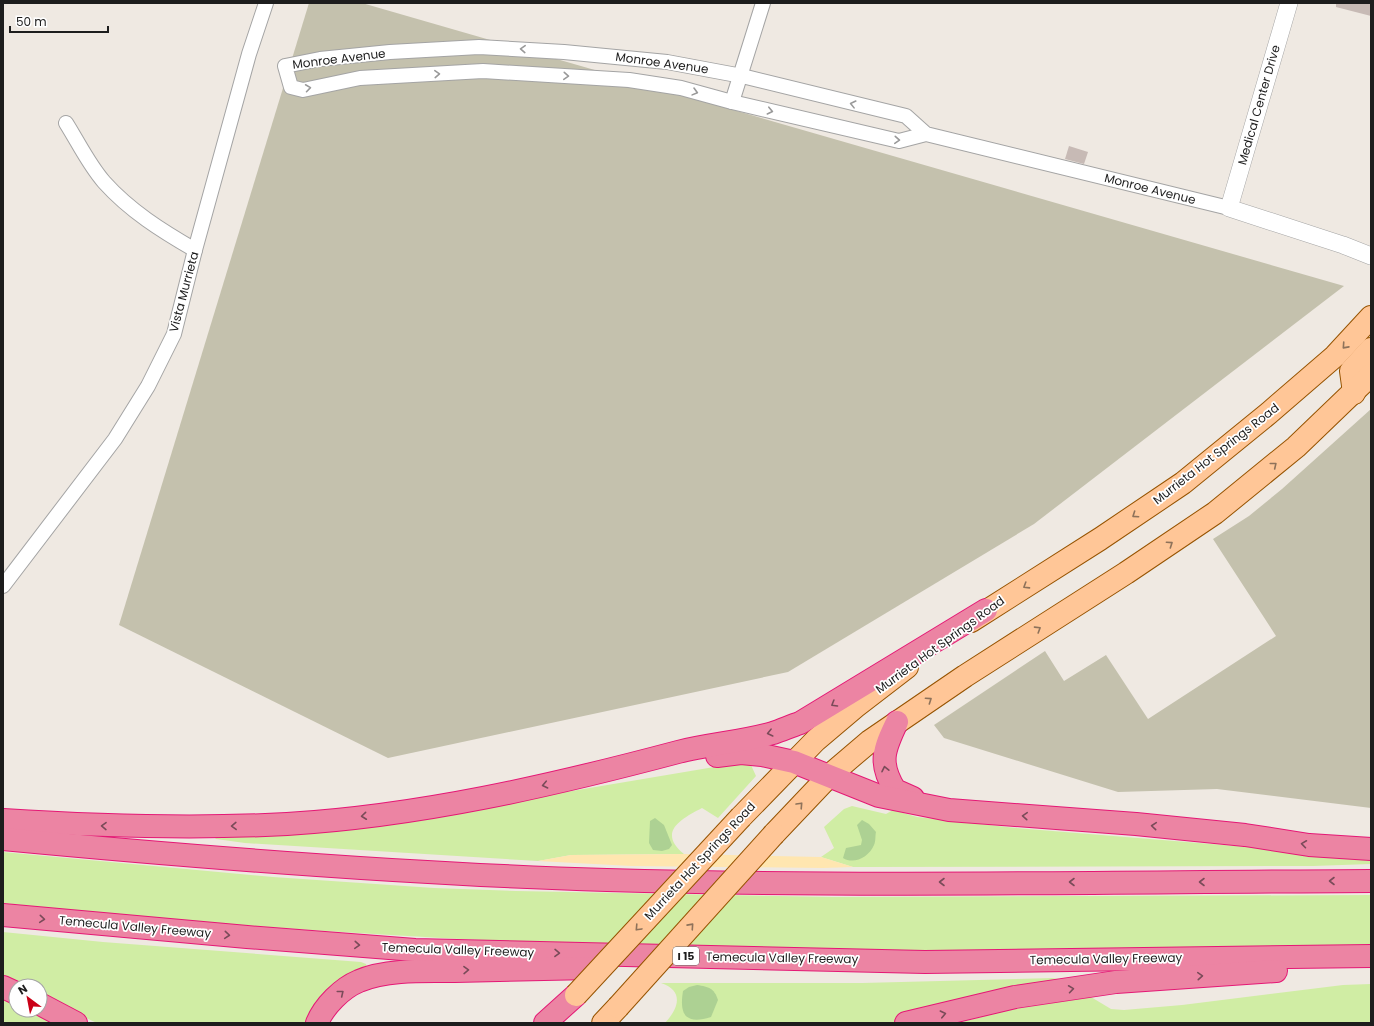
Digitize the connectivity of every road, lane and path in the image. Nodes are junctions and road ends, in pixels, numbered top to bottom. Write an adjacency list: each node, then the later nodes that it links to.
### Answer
1 (266, 3): 9 (street, Vista Murrieta)
2 (763, 3): 4 (street)
3 (1289, 3): 8 (street, Medical Center Drive)
4 (742, 76): 5 (street); 5 (street, Monroe Avenue, one-way to 5); 7 (street, Monroe Avenue, one-way to 4)
5 (732, 102): 7 (street, Monroe Avenue, one-way to 7)
6 (66, 123): 9 (street)
7 (926, 134): 8 (street, Monroe Avenue)
8 (1229, 208): 10 (street, Monroe Avenue)
9 (195, 250): 15 (street, Vista Murrieta)
10 (1371, 256)
11 (1371, 317): 16 (main road, Murrieta Hot Springs Road, one-way to 16)
12 (1371, 349): 14 (main road)
13 (1371, 376): 14 (main road)
14 (1354, 393): 17 (main road, one-way to 14)
15 (3, 586)
16 (986, 610): 18 (main road, Murrieta Hot Springs Road); 20 (highway, one-way to 20)
17 (897, 722): 19 (main road); 21 (highway, one-way to 17)
18 (794, 762): 19 (highway); 20 (highway); 30 (main road, Murrieta Hot Springs Road, one-way to 30, bridge)
19 (830, 775): 21 (highway); 36 (main road, one-way to 19, bridge)
20 (584, 777): 22 (highway, one-way to 22)
21 (948, 810): 24 (highway, one-way to 21)
22 (3, 820)
23 (3, 839): 25 (highway, one-way to 23)
24 (1371, 848)
25 (1371, 881)
26 (3, 915): 28 (highway, Temecula Valley Freeway / I 15, one-way to 28)
27 (1371, 956): 28 (highway, Temecula Valley Freeway / I 15)
28 (925, 962): 33 (highway, one-way to 28)
29 (1371, 964): 37 (highway, one-way to 29)
30 (576, 995): 34 (highway); 35 (main road, Murrieta Hot Springs Road)
31 (48, 1008): 32 (highway)
32 (76, 1023)
33 (317, 1023)
34 (545, 1023)
35 (552, 1023)
36 (603, 1023)
37 (906, 1023)

